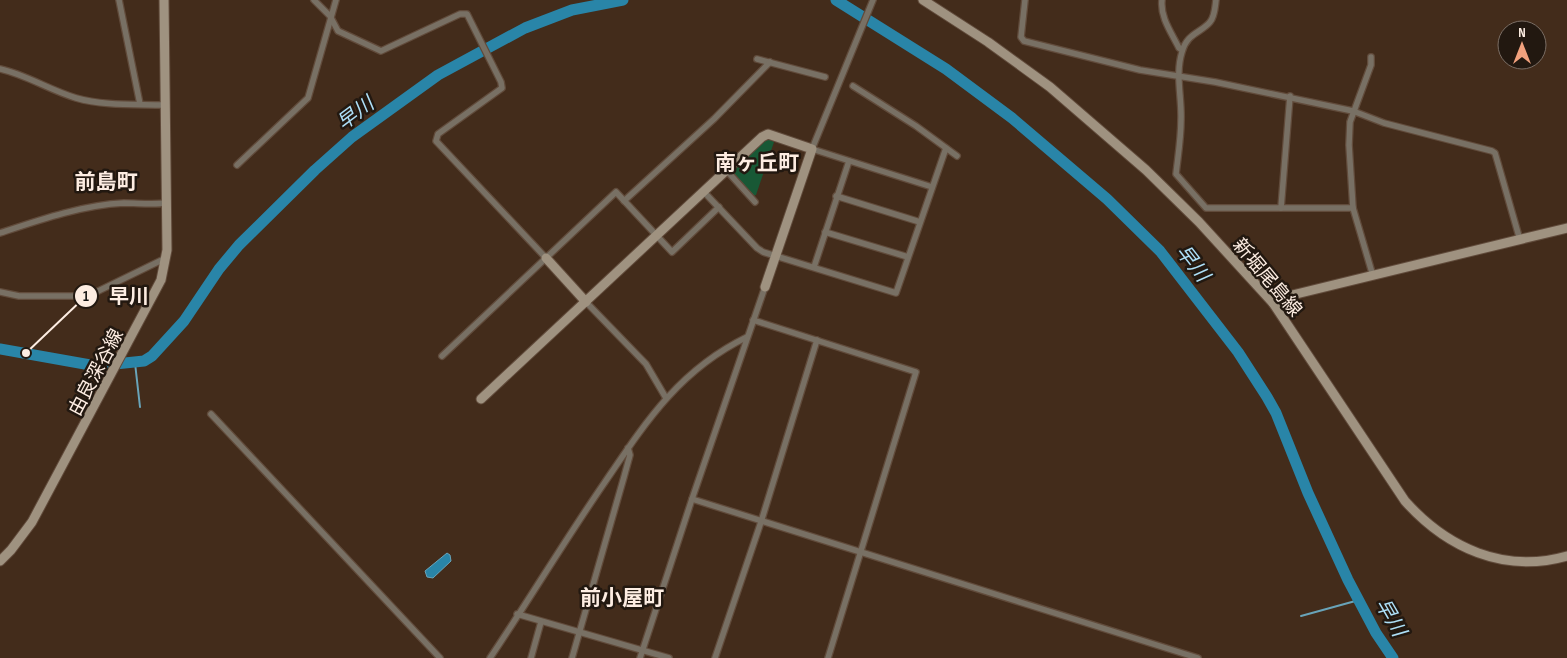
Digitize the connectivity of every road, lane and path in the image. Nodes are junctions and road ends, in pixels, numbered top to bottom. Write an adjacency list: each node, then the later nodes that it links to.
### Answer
1 (119, 0): 20 (street)
2 (164, 0): 21 (main road, 由良深谷線)
3 (314, 0): 10 (street)
4 (336, 0): 10 (street)
5 (873, 0): 24 (street)
6 (923, 0): 53 (main road, 新堀尾島線)
7 (1025, 0): 17 (street)
8 (1162, 0): 11 (street)
9 (1216, 0): 11 (street)
10 (330, 16): 27 (street); 46 (street)
11 (1182, 50): 17 (street)
12 (1371, 57): 22 (street)
13 (757, 59): 14 (street)
14 (770, 62): 16 (street); 32 (street)
15 (0, 69): 20 (street)
16 (825, 77)
17 (1179, 77): 19 (street); 36 (street)
18 (853, 86): 23 (street)
19 (1290, 96): 22 (street); 36 (street)
20 (140, 104): 21 (street)
21 (164, 105): 34 (main road, 由良深谷線)
22 (1354, 111): 37 (street); 43 (street)
23 (946, 148): 25 (street); 29 (street)
24 (812, 149): 26 (street); 28 (main road); 44 (main road)
25 (957, 156)
26 (850, 161): 29 (street); 31 (street)
27 (237, 165)
28 (727, 171): 30 (main road); 33 (street)
29 (932, 187): 38 (street)
30 (704, 192): 35 (street); 42 (main road)
31 (836, 196): 38 (street); 40 (street)
32 (624, 202): 42 (street); 46 (street)
33 (756, 202)
34 (166, 203): 41 (street); 45 (main road, 由良深谷線)
35 (719, 207): 42 (street); 44 (street)
36 (1281, 208): 37 (street)
37 (1353, 208): 49 (street)
38 (920, 222): 47 (street)
39 (1567, 228): 43 (main road)
40 (825, 232): 47 (street); 48 (street)
41 (0, 233)
42 (656, 236): 52 (main road)
43 (1520, 240): 49 (main road)
44 (776, 256): 48 (street); 50 (main road)
45 (166, 258): 51 (street); 66 (main road, 由良深谷線)
46 (546, 258): 52 (main road); 57 (street)
47 (908, 258): 48 (street)
48 (814, 268)
49 (1373, 276): 53 (main road)
50 (766, 287): 54 (street)
51 (0, 292)
52 (586, 302): 58 (street); 59 (main road)
53 (1273, 303): 65 (main road, 新堀尾島線)
54 (753, 320): 55 (street); 56 (street)
55 (747, 337): 58 (street); 62 (street)
56 (817, 340): 63 (street); 64 (street)
57 (442, 356)
58 (666, 398): 61 (street)
59 (481, 399)
60 (211, 414): 71 (street)
61 (628, 448): 67 (street); 69 (street)
62 (692, 499): 63 (street); 70 (street)
63 (761, 522): 64 (street); 77 (street)
64 (861, 553): 78 (street); 79 (street)
65 (1567, 556)
66 (0, 561)
67 (518, 614): 68 (street); 72 (street)
68 (541, 622): 69 (street); 73 (street)
69 (579, 633): 70 (street); 74 (street)
70 (643, 649): 75 (street); 76 (street)
71 (440, 658)
72 (490, 658)
73 (531, 658)
74 (572, 658)
75 (640, 658)
76 (669, 658)
77 (716, 658)
78 (828, 658)
79 (1198, 658)

